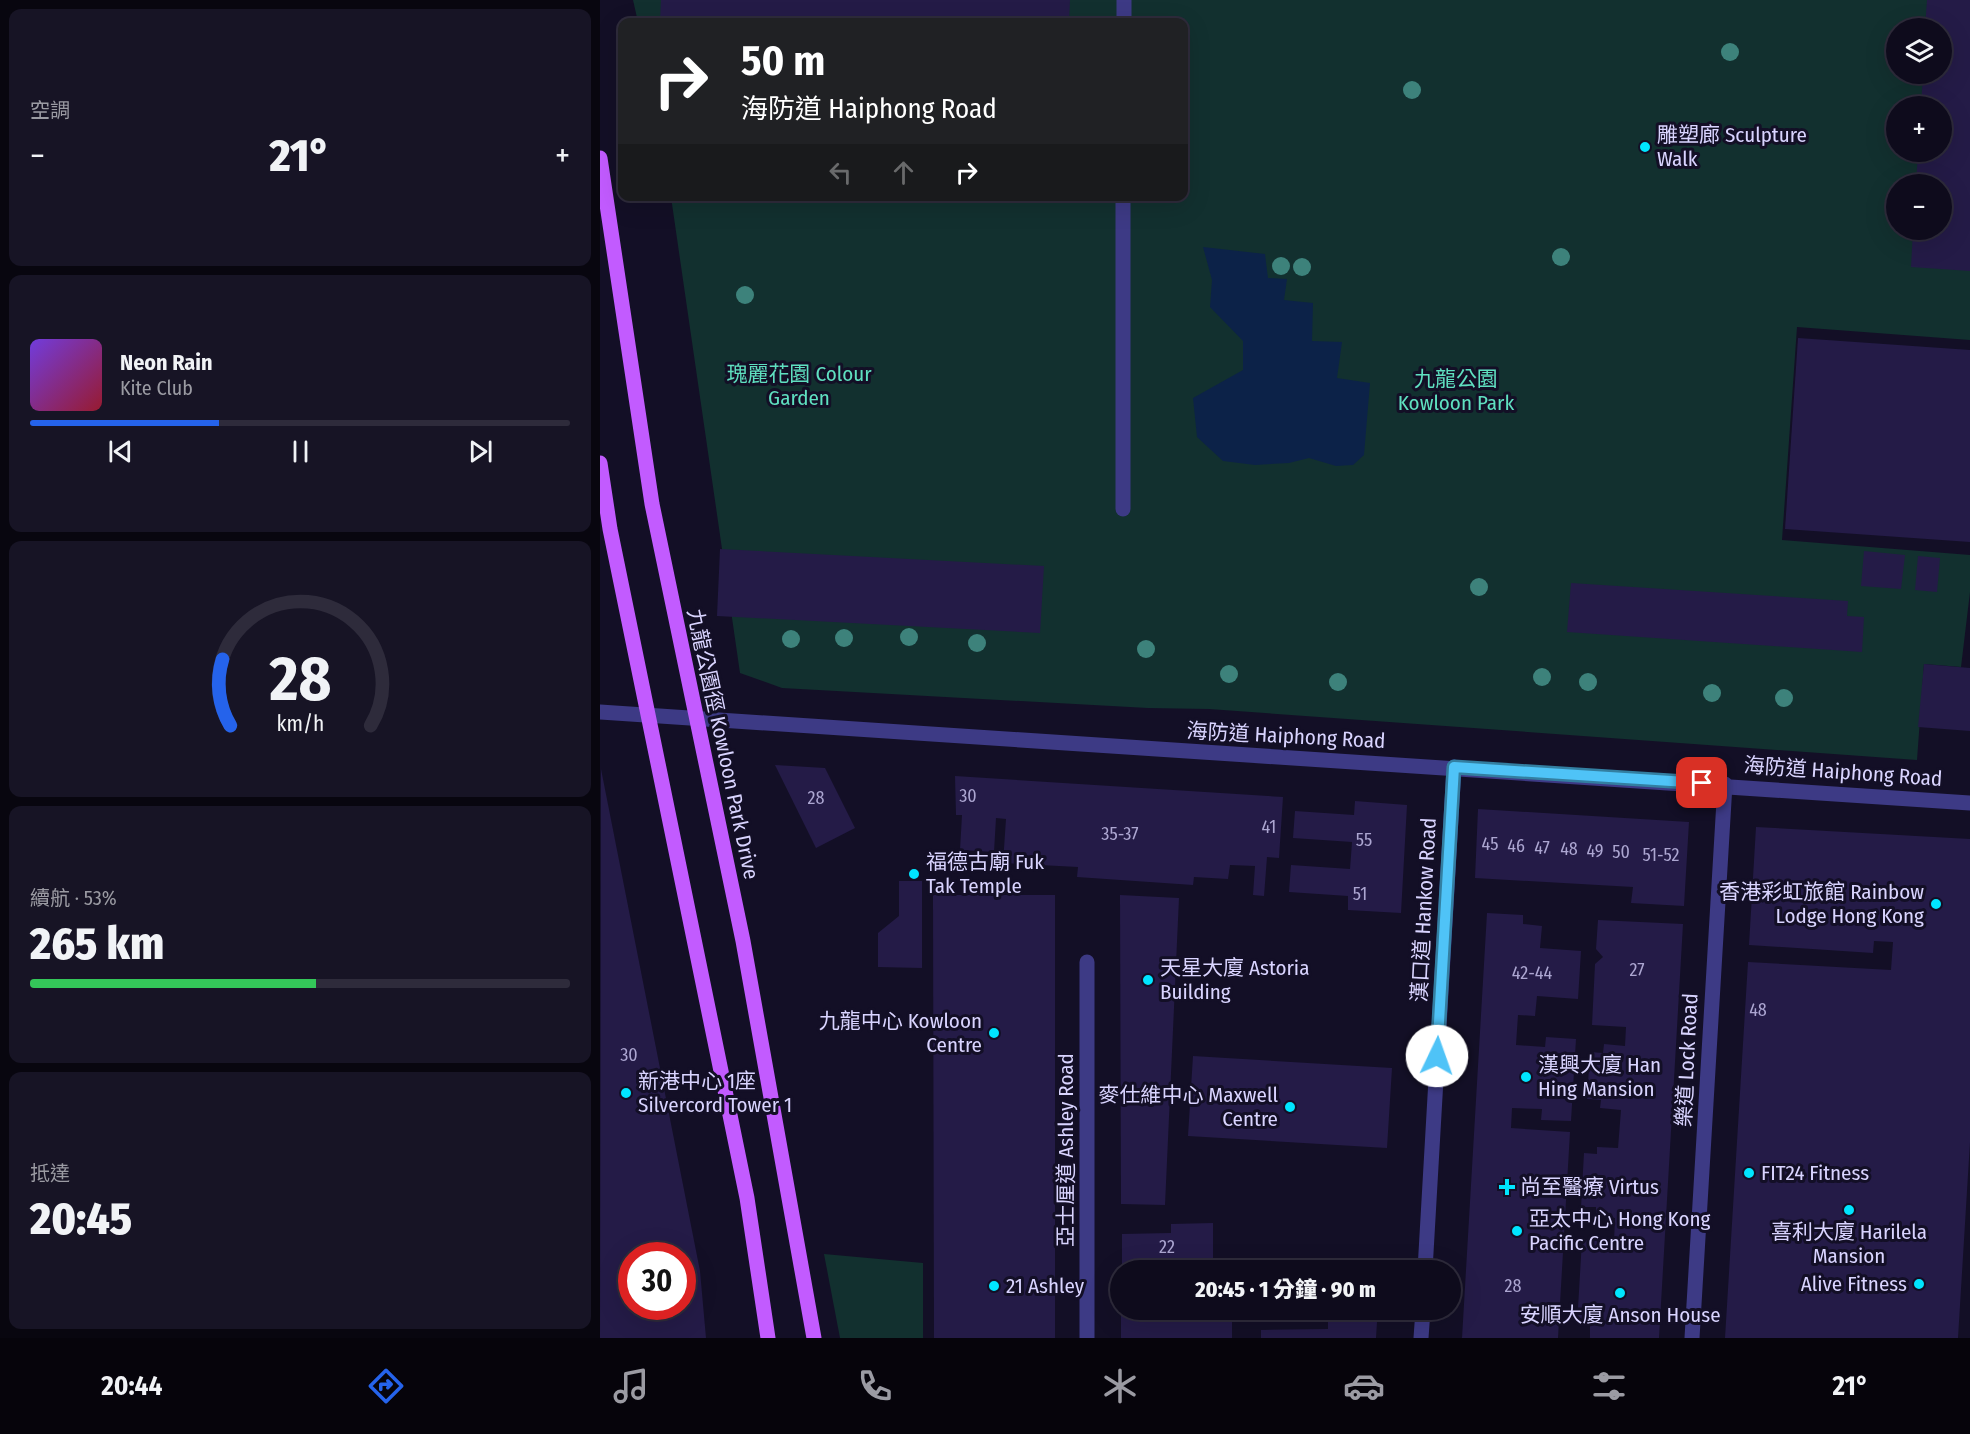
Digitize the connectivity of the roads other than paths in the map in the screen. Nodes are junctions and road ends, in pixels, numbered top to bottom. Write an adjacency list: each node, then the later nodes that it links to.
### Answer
1 (1124, 0): 2 (street)
2 (1124, 18)
3 (600, 158): 15 (main road, 九龍公園徑 Kowloon Park Drive)
4 (1123, 201): 6 (street)
5 (600, 463): 14 (main road)
6 (1123, 508)
7 (600, 712): 8 (street, 海防道 Haiphong Road)
8 (1454, 767): 9 (street, 海防道 Haiphong Road); 12 (street, 漢口道 Hankow Road)
9 (1725, 784): 10 (street, 海防道 Haiphong Road); 18 (street, 樂道 Lock Road)
10 (1970, 803)
11 (1087, 962): 16 (street, 亞士厘道 Ashley Road)
12 (1426, 1260)
13 (1422, 1320): 17 (street)
14 (768, 1338)
15 (814, 1338)
16 (1087, 1338)
17 (1421, 1338)
18 (1692, 1338)

